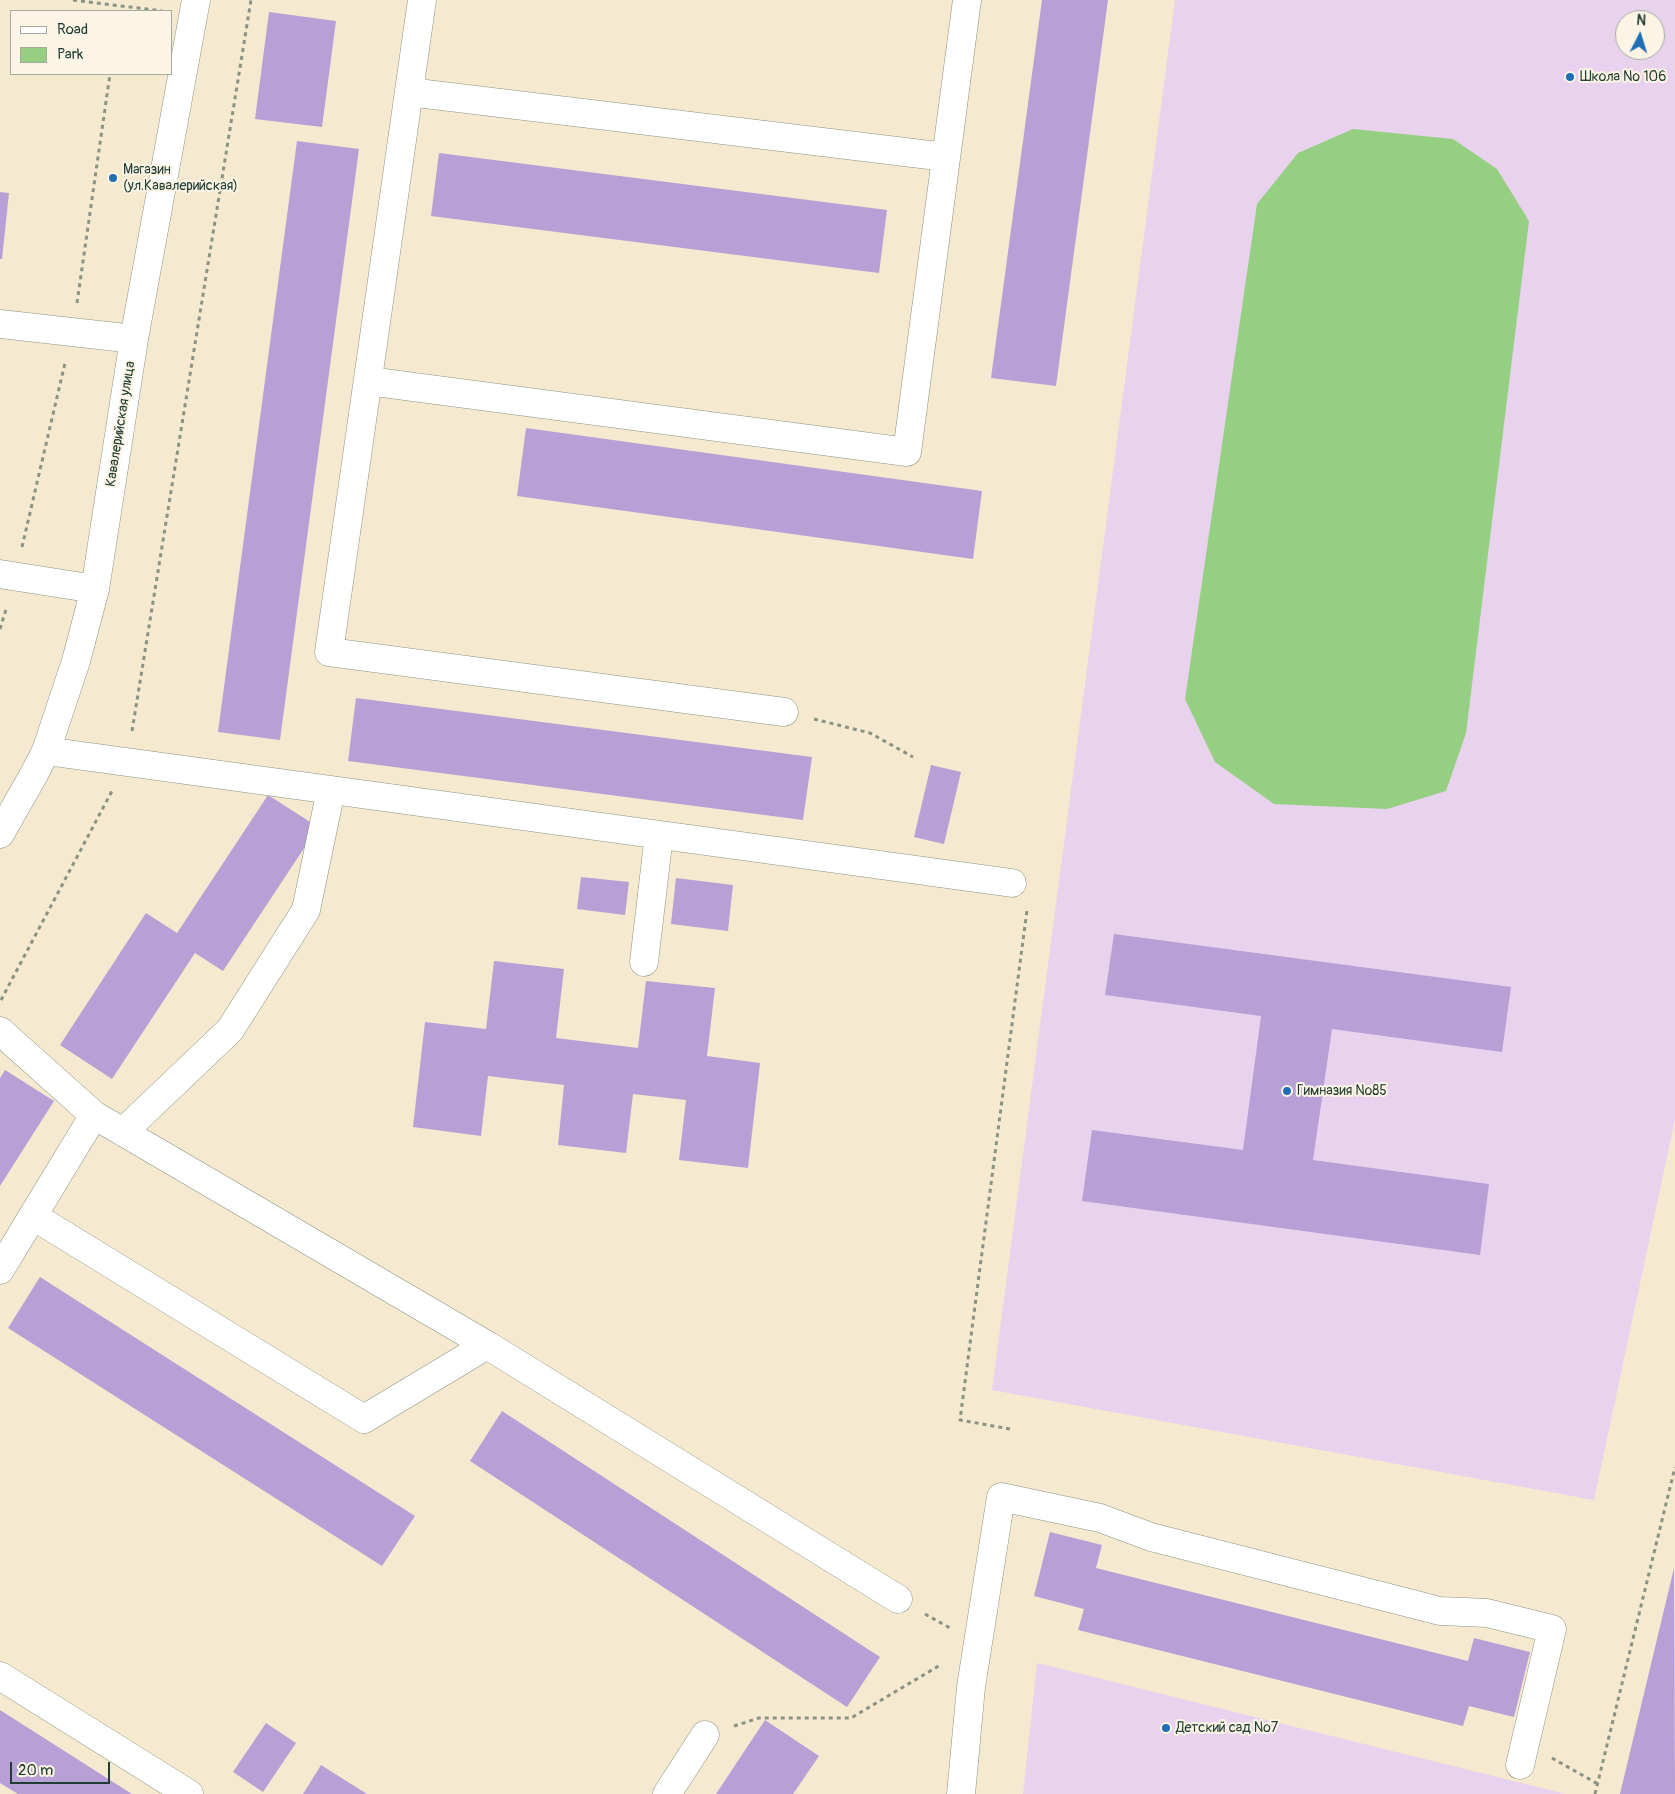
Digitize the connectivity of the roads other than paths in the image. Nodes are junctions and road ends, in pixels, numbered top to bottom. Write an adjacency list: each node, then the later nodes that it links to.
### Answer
1 (196, 0): 7 (street, Кавалерийская улица)
2 (422, 0): 4 (street)
3 (967, 0): 5 (street)
4 (409, 92): 5 (street); 8 (street)
5 (946, 157): 8 (street)
6 (0, 324): 7 (street)
7 (134, 339): 10 (street, Кавалерийская улица)
8 (368, 382): 11 (street)
9 (0, 574): 10 (street)
10 (95, 589): 12 (street, Кавалерийская улица)
11 (784, 712)
12 (46, 751): 13 (street); 14 (street, Кавалерийская улица)
13 (331, 790): 15 (street); 20 (street)
14 (0, 834)
15 (659, 834): 16 (street); 17 (street)
16 (1012, 883)
17 (644, 962)
18 (0, 1031): 19 (street)
19 (94, 1115): 20 (street); 21 (street)
20 (123, 1132): 23 (street)
21 (33, 1216): 22 (street); 23 (street)
22 (0, 1270)
23 (487, 1345): 24 (street)
24 (898, 1599)
25 (0, 1676): 28 (street)
26 (705, 1735): 29 (street)
27 (1523, 1754): 30 (street)
28 (188, 1794)
29 (667, 1794)
30 (961, 1794)

